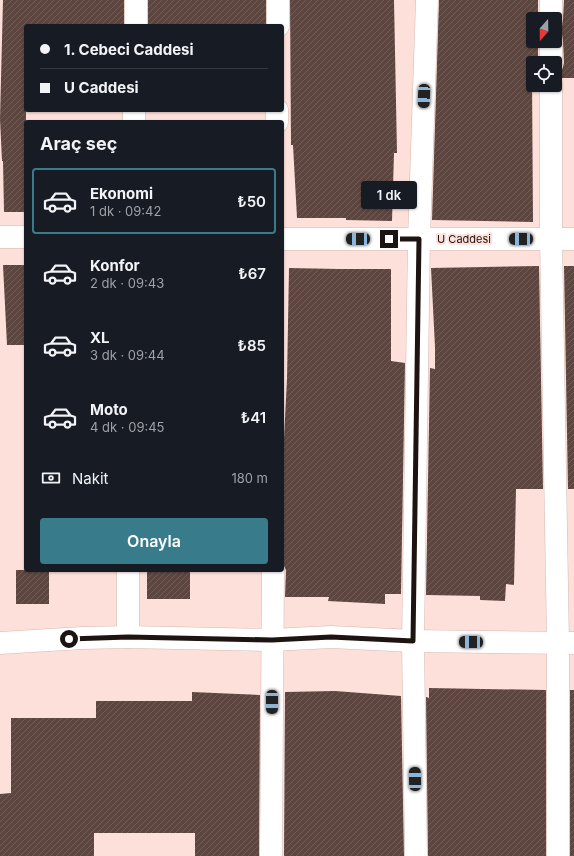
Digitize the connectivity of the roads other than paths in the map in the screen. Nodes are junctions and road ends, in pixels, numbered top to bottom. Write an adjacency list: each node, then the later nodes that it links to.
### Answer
1 (136, 0): 6 (street)
2 (278, 0): 7 (street)
3 (427, 0): 13 (street)
4 (551, 0): 5 (street)
5 (551, 12)
6 (136, 24)
7 (278, 24)
8 (551, 92): 11 (street)
9 (0, 237): 10 (street)
10 (24, 237)
11 (551, 238): 13 (street, U Caddesi); 14 (street, U Caddesi); 21 (street)
12 (284, 239): 13 (street, U Caddesi)
13 (419, 239): 19 (street)
14 (574, 239)
15 (128, 572): 17 (street)
16 (273, 572): 18 (street)
17 (128, 637): 18 (street); 20 (street)
18 (272, 640): 19 (street); 22 (street)
19 (413, 641): 21 (street); 23 (street)
20 (0, 643)
21 (566, 643): 24 (street)
22 (271, 856)
23 (416, 856)
24 (558, 856)

